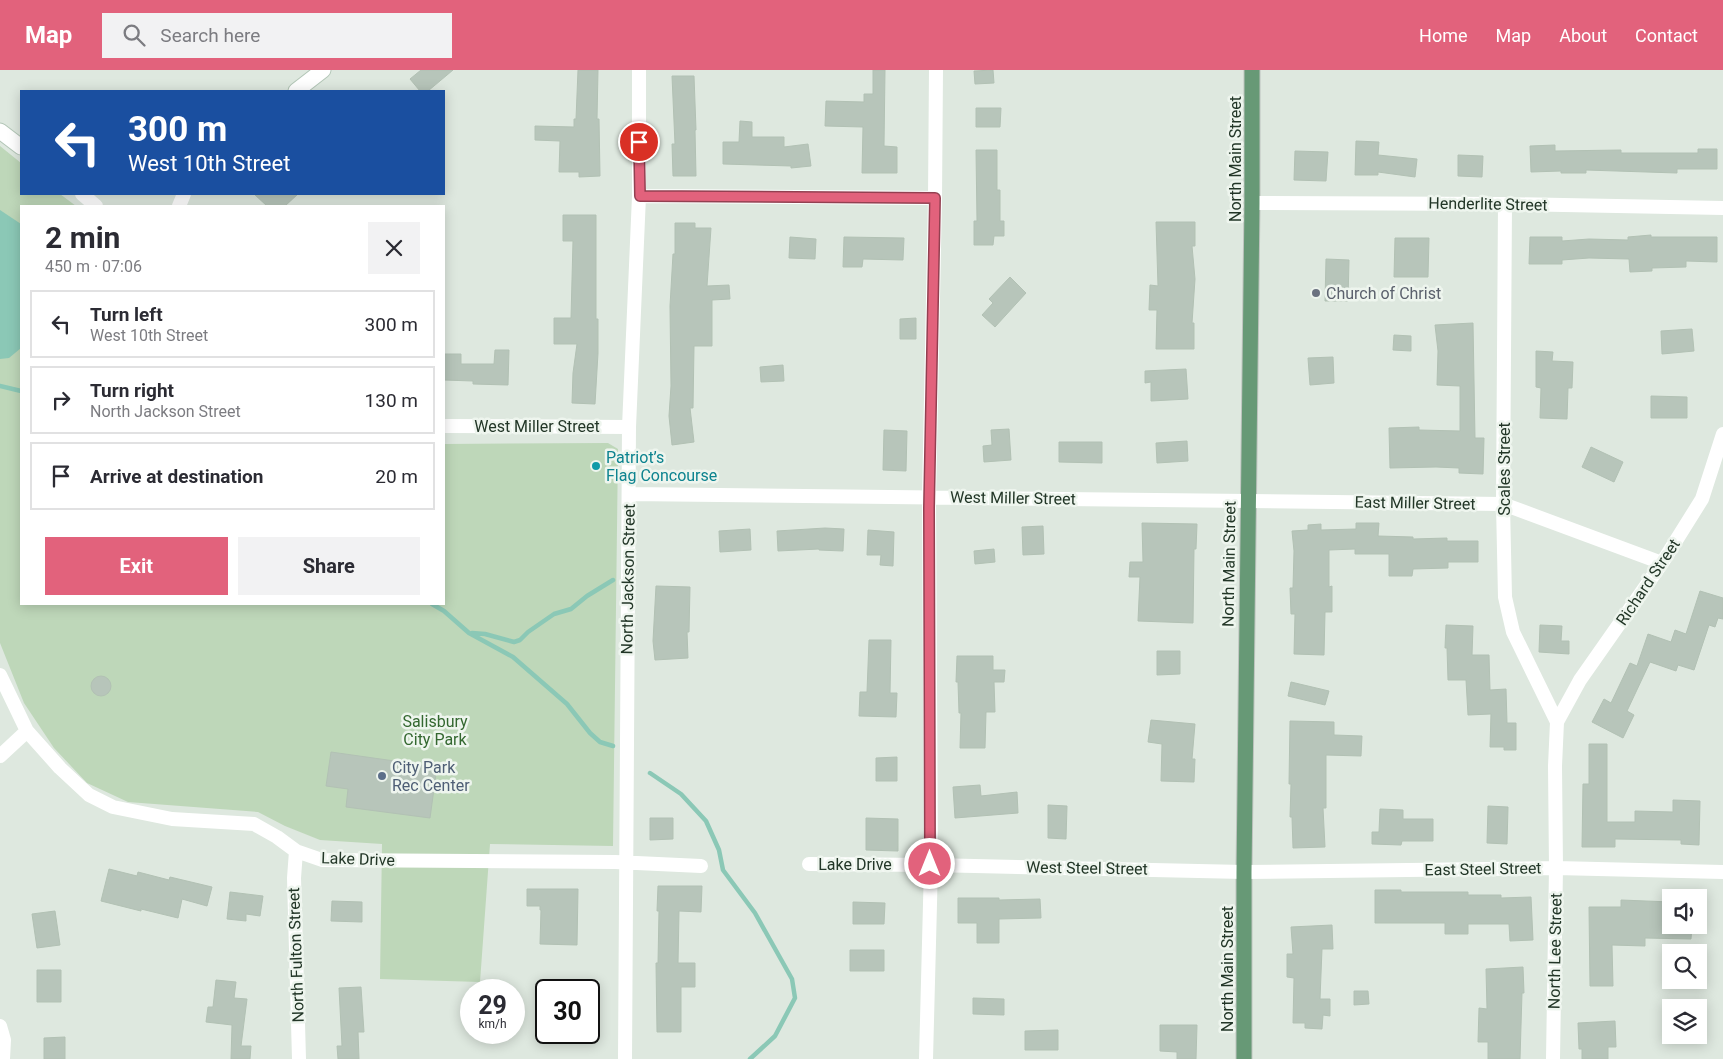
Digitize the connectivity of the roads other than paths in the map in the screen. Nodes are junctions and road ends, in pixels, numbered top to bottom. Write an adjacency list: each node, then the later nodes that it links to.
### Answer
1 (323, 70): 5 (street)
2 (639, 70): 9 (street, North Jackson Street)
3 (936, 70): 10 (street)
4 (1252, 70): 11 (main road, North Main Street)
5 (297, 90)
6 (0, 130): 7 (street)
7 (20, 146)
8 (83, 195): 13 (street)
9 (640, 196): 10 (street); 16 (street, North Jackson Street)
10 (935, 198): 19 (street)
11 (1252, 203): 12 (street, Henderlite Street); 20 (main road, North Main Street)
12 (1505, 204): 14 (street, Henderlite Street); 21 (street, Scales Street)
13 (95, 205)
14 (1723, 208)
15 (445, 426): 16 (street, West Miller Street)
16 (629, 427): 18 (street, North Jackson Street)
17 (1723, 434): 22 (street, Richard Street)
18 (629, 494): 19 (street, West Miller Street); 28 (street, North Jackson Street)
19 (929, 498): 20 (street, West Miller Street); 30 (street)
20 (1248, 500): 21 (street, East Miller Street); 33 (main road, North Main Street)
21 (1503, 504): 22 (street, East Miller Street); 24 (street, Scales Street)
22 (1662, 563): 24 (street, Richard Street)
23 (0, 675): 25 (street, Lake Drive)
24 (1558, 722): 32 (street, North Lee Street)
25 (27, 731): 26 (street); 27 (street, Lake Drive)
26 (0, 756)
27 (296, 851): 28 (street, Lake Drive); 37 (street, North Fulton Street)
28 (625, 862): 31 (street, Lake Drive); 38 (street, North Jackson Street)
29 (809, 864): 30 (street, Lake Drive)
30 (930, 864): 33 (street, West Steel Street); 39 (street)
31 (701, 866)
32 (1556, 868): 33 (street, East Steel Street); 34 (street, East Steel Street); 41 (street, North Lee Street)
33 (1244, 872): 40 (main road, North Main Street)
34 (1723, 872)
35 (0, 1026): 36 (street)
36 (3, 1059)
37 (299, 1059)
38 (625, 1059)
39 (926, 1059)
40 (1244, 1059)
41 (1553, 1059)

